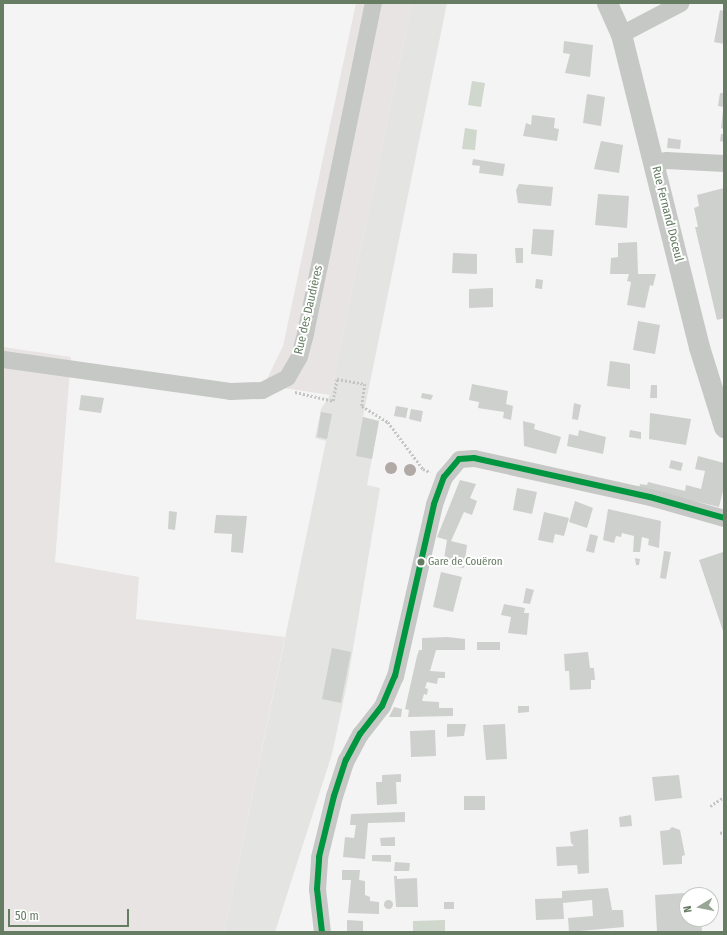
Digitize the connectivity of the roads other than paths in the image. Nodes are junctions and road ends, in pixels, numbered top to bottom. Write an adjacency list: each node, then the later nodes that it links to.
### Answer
1 (373, 3): 7 (street, Rue des Daudières)
2 (607, 3): 4 (street, Rue Fernand Doceul)
3 (680, 3): 4 (street)
4 (621, 34): 5 (street, Rue Fernand Doceul)
5 (654, 162): 6 (street); 8 (street, Rue Fernand Doceul)
6 (724, 163)
7 (3, 359)
8 (724, 427)
9 (724, 518): 10 (street)
10 (322, 932)

